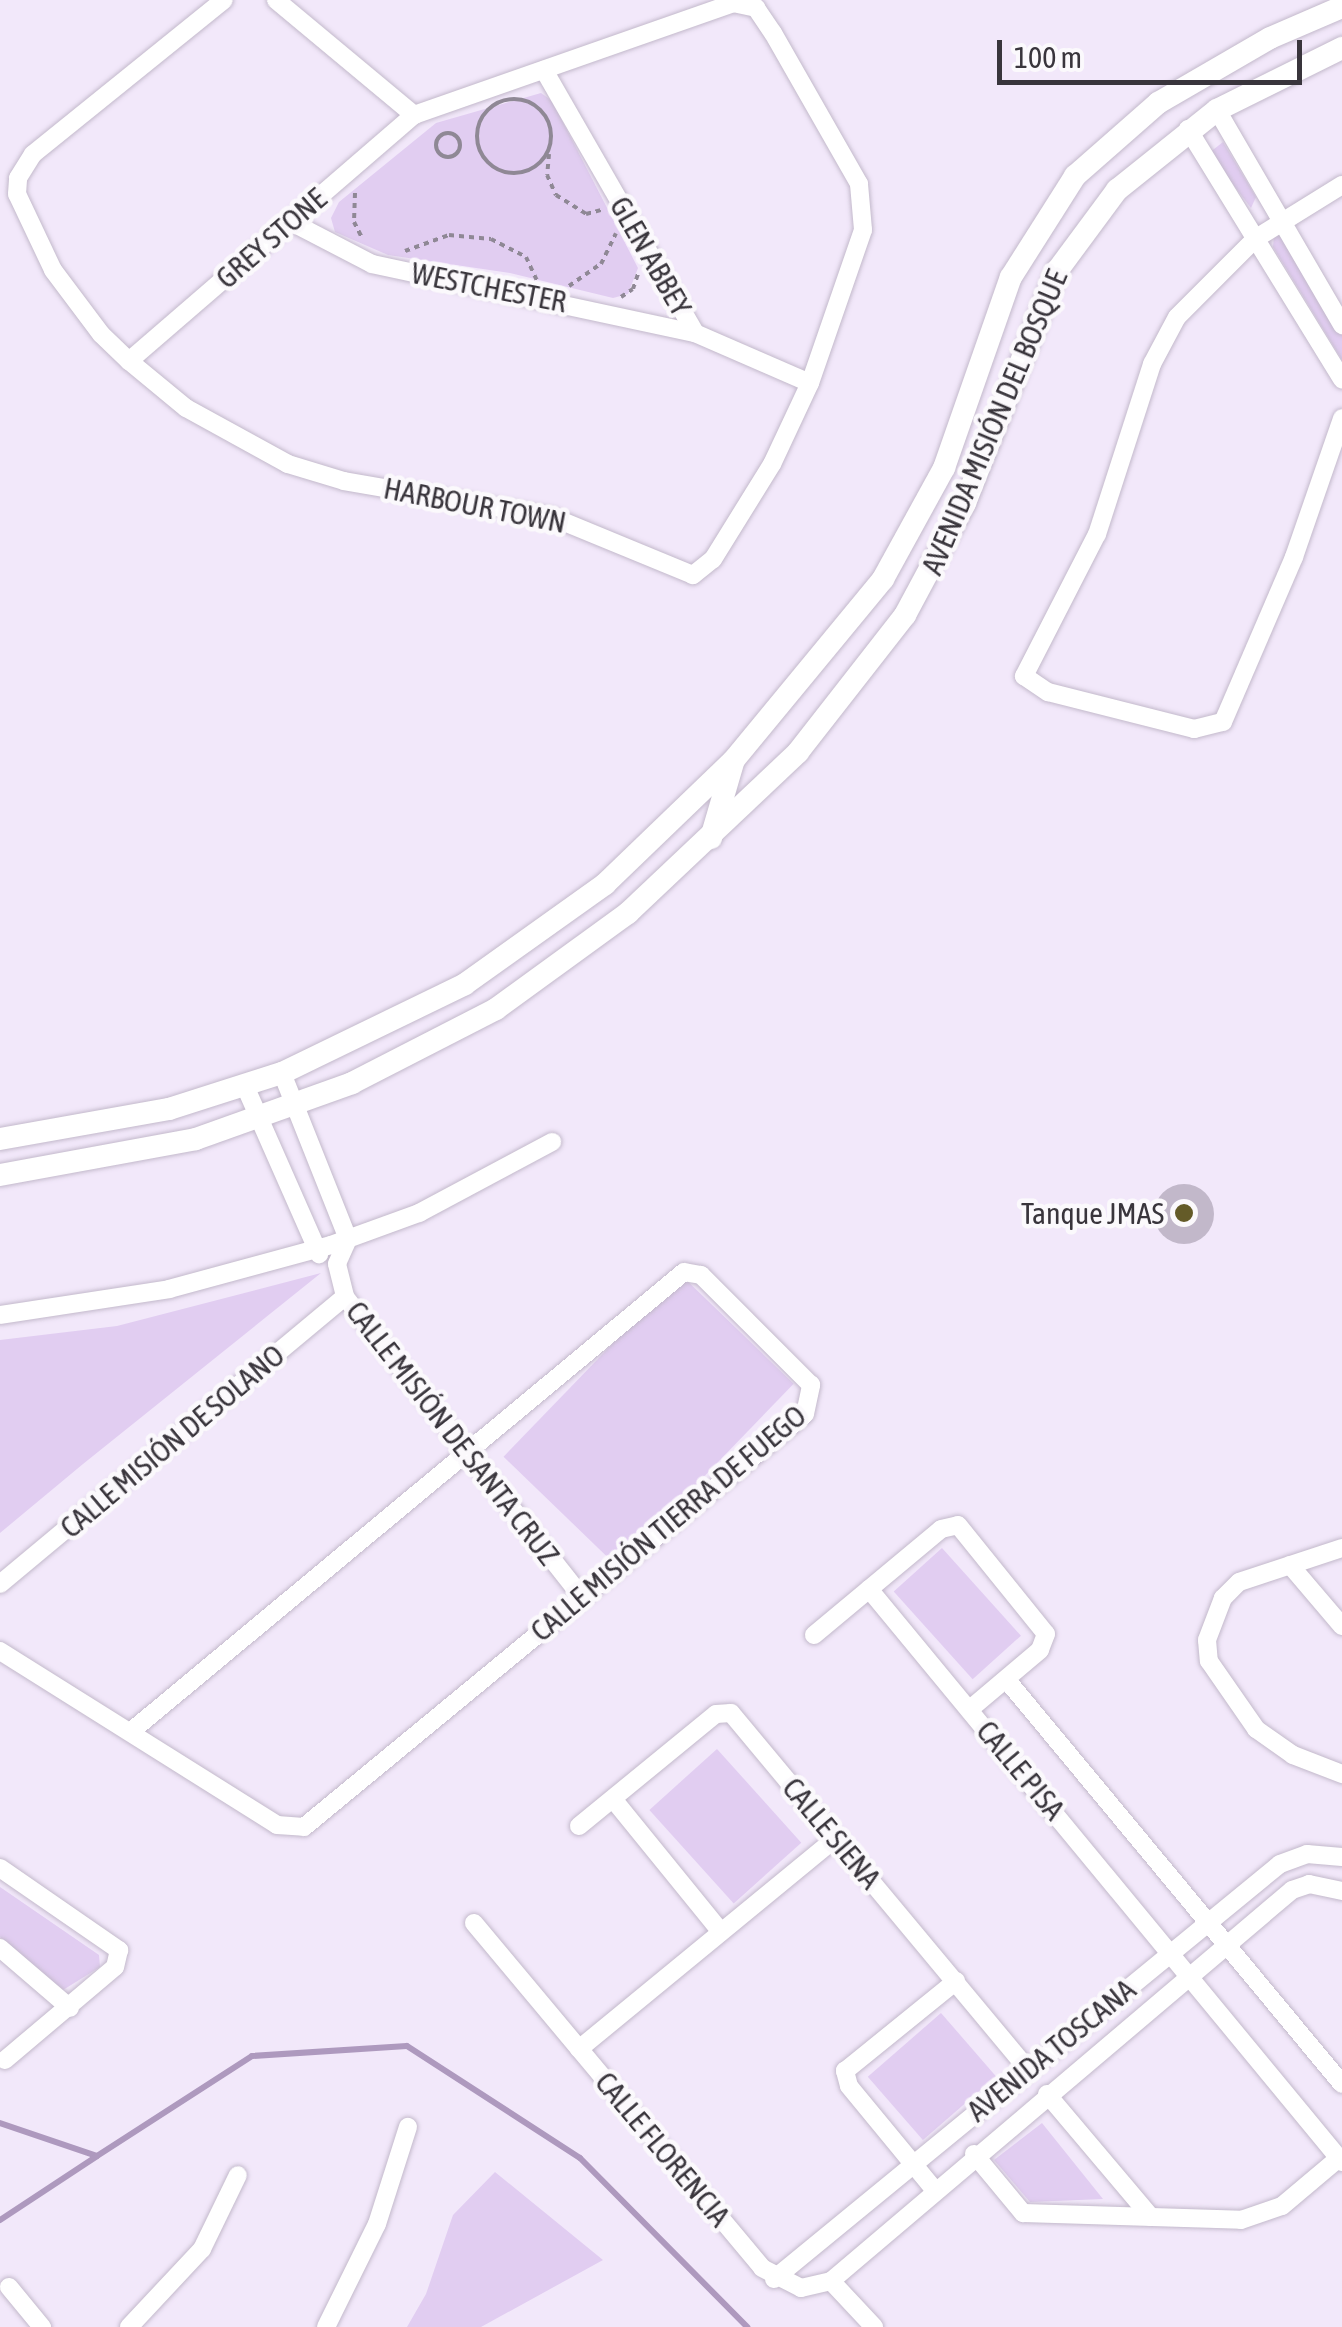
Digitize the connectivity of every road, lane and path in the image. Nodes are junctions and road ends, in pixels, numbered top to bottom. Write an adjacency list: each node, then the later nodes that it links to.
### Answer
1 (224, 0): 34 (street, HARBOUR TOWN)
2 (276, 0): 11 (street)
3 (1342, 6): 38 (main road, AVENIDA MISIÓN DEL BOSQUE)
4 (1342, 48): 10 (main road, AVENIDA MISIÓN DEL BOSQUE)
5 (544, 70): 11 (street, HARBOUR TOWN); 33 (street, GLEN ABBEY); 36 (street, HARBOUR TOWN)
6 (533, 92): 7 (path)
7 (510, 99): 8 (path); 13 (path)
8 (498, 102): 9 (path); 13 (path)
9 (480, 108)
10 (1217, 110): 12 (main road, AVENIDA MISIÓN DEL BOSQUE); 19 (street)
11 (414, 116): 20 (street, GREY STONE)
12 (1188, 129): 22 (street); 39 (main road, AVENIDA MISIÓN DEL BOSQUE)
13 (551, 146): 18 (path)
14 (460, 147): 14 (path)
15 (1342, 184): 19 (street)
16 (596, 194): 18 (path)
17 (347, 195): 23 (path)
18 (604, 209): 21 (path)
19 (1282, 218): 22 (street); 32 (street)
20 (291, 222): 29 (street, WESTCHESTER); 34 (street, GREY STONE)
21 (616, 234): 24 (path); 28 (path)
22 (1255, 239): 35 (street); 37 (street)
23 (363, 240)
24 (624, 246)
25 (406, 258): 29 (path)
26 (638, 268): 31 (path)
27 (524, 276): 29 (path)
28 (570, 286): 29 (path); 30 (path)
29 (537, 287): 33 (street, WESTCHESTER)
30 (586, 291)
31 (613, 298)
32 (1342, 325)
33 (695, 333): 36 (street, GLEN ABBEY)
34 (129, 362): 36 (street, HARBOUR TOWN)
35 (1342, 380)
36 (810, 382)
37 (1342, 418)
38 (733, 761): 39 (main road); 40 (main road, AVENIDA MISIÓN DEL BOSQUE)
39 (710, 841): 42 (main road, AVENIDA MISIÓN DEL BOSQUE)
40 (282, 1073): 41 (main road, AVENIDA MISIÓN DEL BOSQUE); 42 (street)
41 (245, 1086): 43 (street); 44 (main road, AVENIDA MISIÓN DEL BOSQUE)
42 (295, 1106): 43 (main road, AVENIDA MISIÓN DEL BOSQUE); 47 (street)
43 (259, 1119): 46 (main road, AVENIDA MISIÓN DEL BOSQUE); 48 (street)
44 (0, 1139)
45 (552, 1142): 47 (street)
46 (0, 1174)
47 (348, 1239): 48 (street); 49 (street, CALLE MISIÓN DE SANTA CRUZ)
48 (312, 1250): 49 (street, CALLE MISIÓN DE SANTA CRUZ); 51 (street)
49 (337, 1264): 50 (street, CALLE MISIÓN DE SANTA CRUZ)
50 (345, 1297): 52 (street, CALLE MISIÓN DE SANTA CRUZ); 55 (street, CALLE MISIÓN DE SOLANO)
51 (0, 1315)
52 (464, 1453): 57 (street, CALLE MISIÓN DE SANTA CRUZ); 57 (street, CALLE MISIÓN TIERRA DE FUEGO); 63 (street, CALLE MISIÓN TIERRA DE FUEGO)
53 (1342, 1548): 54 (street)
54 (1290, 1565): 58 (street); 64 (street)
55 (0, 1584)
56 (869, 1588): 59 (street); 61 (street); 62 (street, CALLE PISA)
57 (581, 1596): 63 (street, CALLE MISIÓN TIERRA DE FUEGO)
58 (1342, 1626)
59 (814, 1635)
60 (0, 1651): 63 (street, CALLE MISIÓN TIERRA DE FUEGO)
61 (1006, 1679): 62 (street); 71 (street, CALLE PISA)
62 (970, 1709): 76 (street, CALLE PISA)
63 (134, 1729)
64 (1342, 1774)
65 (612, 1799): 66 (street, CALLE SIENA); 67 (street, CALLE SIENA); 73 (street)
66 (579, 1826)
67 (836, 1838): 73 (street); 78 (street, CALLE SIENA)
68 (1342, 1857): 71 (street, AVENIDA TOSCANA)
69 (0, 1868): 79 (street)
70 (1342, 1890): 74 (street, AVENIDA TOSCANA)
71 (1208, 1922): 74 (street); 76 (street, AVENIDA TOSCANA)
72 (474, 1923): 80 (street, CALLE FLORENCIA)
73 (721, 1932): 80 (street)
74 (1227, 1944): 77 (street, AVENIDA TOSCANA); 83 (street)
75 (0, 1948): 79 (street)
76 (1172, 1950): 77 (street); 82 (street, AVENIDA TOSCANA)
77 (1191, 1974): 84 (street, AVENIDA TOSCANA); 87 (street)
78 (956, 1981): 82 (street, CALLE SIENA); 88 (street)
79 (70, 2008): 81 (street)
80 (580, 2049): 92 (street, CALLE FLORENCIA)
81 (5, 2060)
82 (1028, 2070): 88 (street, AVENIDA TOSCANA)
83 (1342, 2084)
84 (1047, 2094): 86 (street, AVENIDA TOSCANA); 91 (street)
85 (408, 2127): 97 (street)
86 (974, 2154): 90 (street, AVENIDA TOSCANA); 91 (street)
87 (1340, 2160): 91 (street)
88 (914, 2162): 90 (street); 92 (street, AVENIDA TOSCANA)
89 (238, 2175): 96 (street)
90 (933, 2188): 93 (street, AVENIDA TOSCANA)
91 (1152, 2217)
92 (774, 2279): 93 (street)
93 (830, 2281): 98 (street)
94 (9, 2287): 95 (street)
95 (42, 2327)
96 (129, 2327)
97 (326, 2327)
98 (874, 2327)

